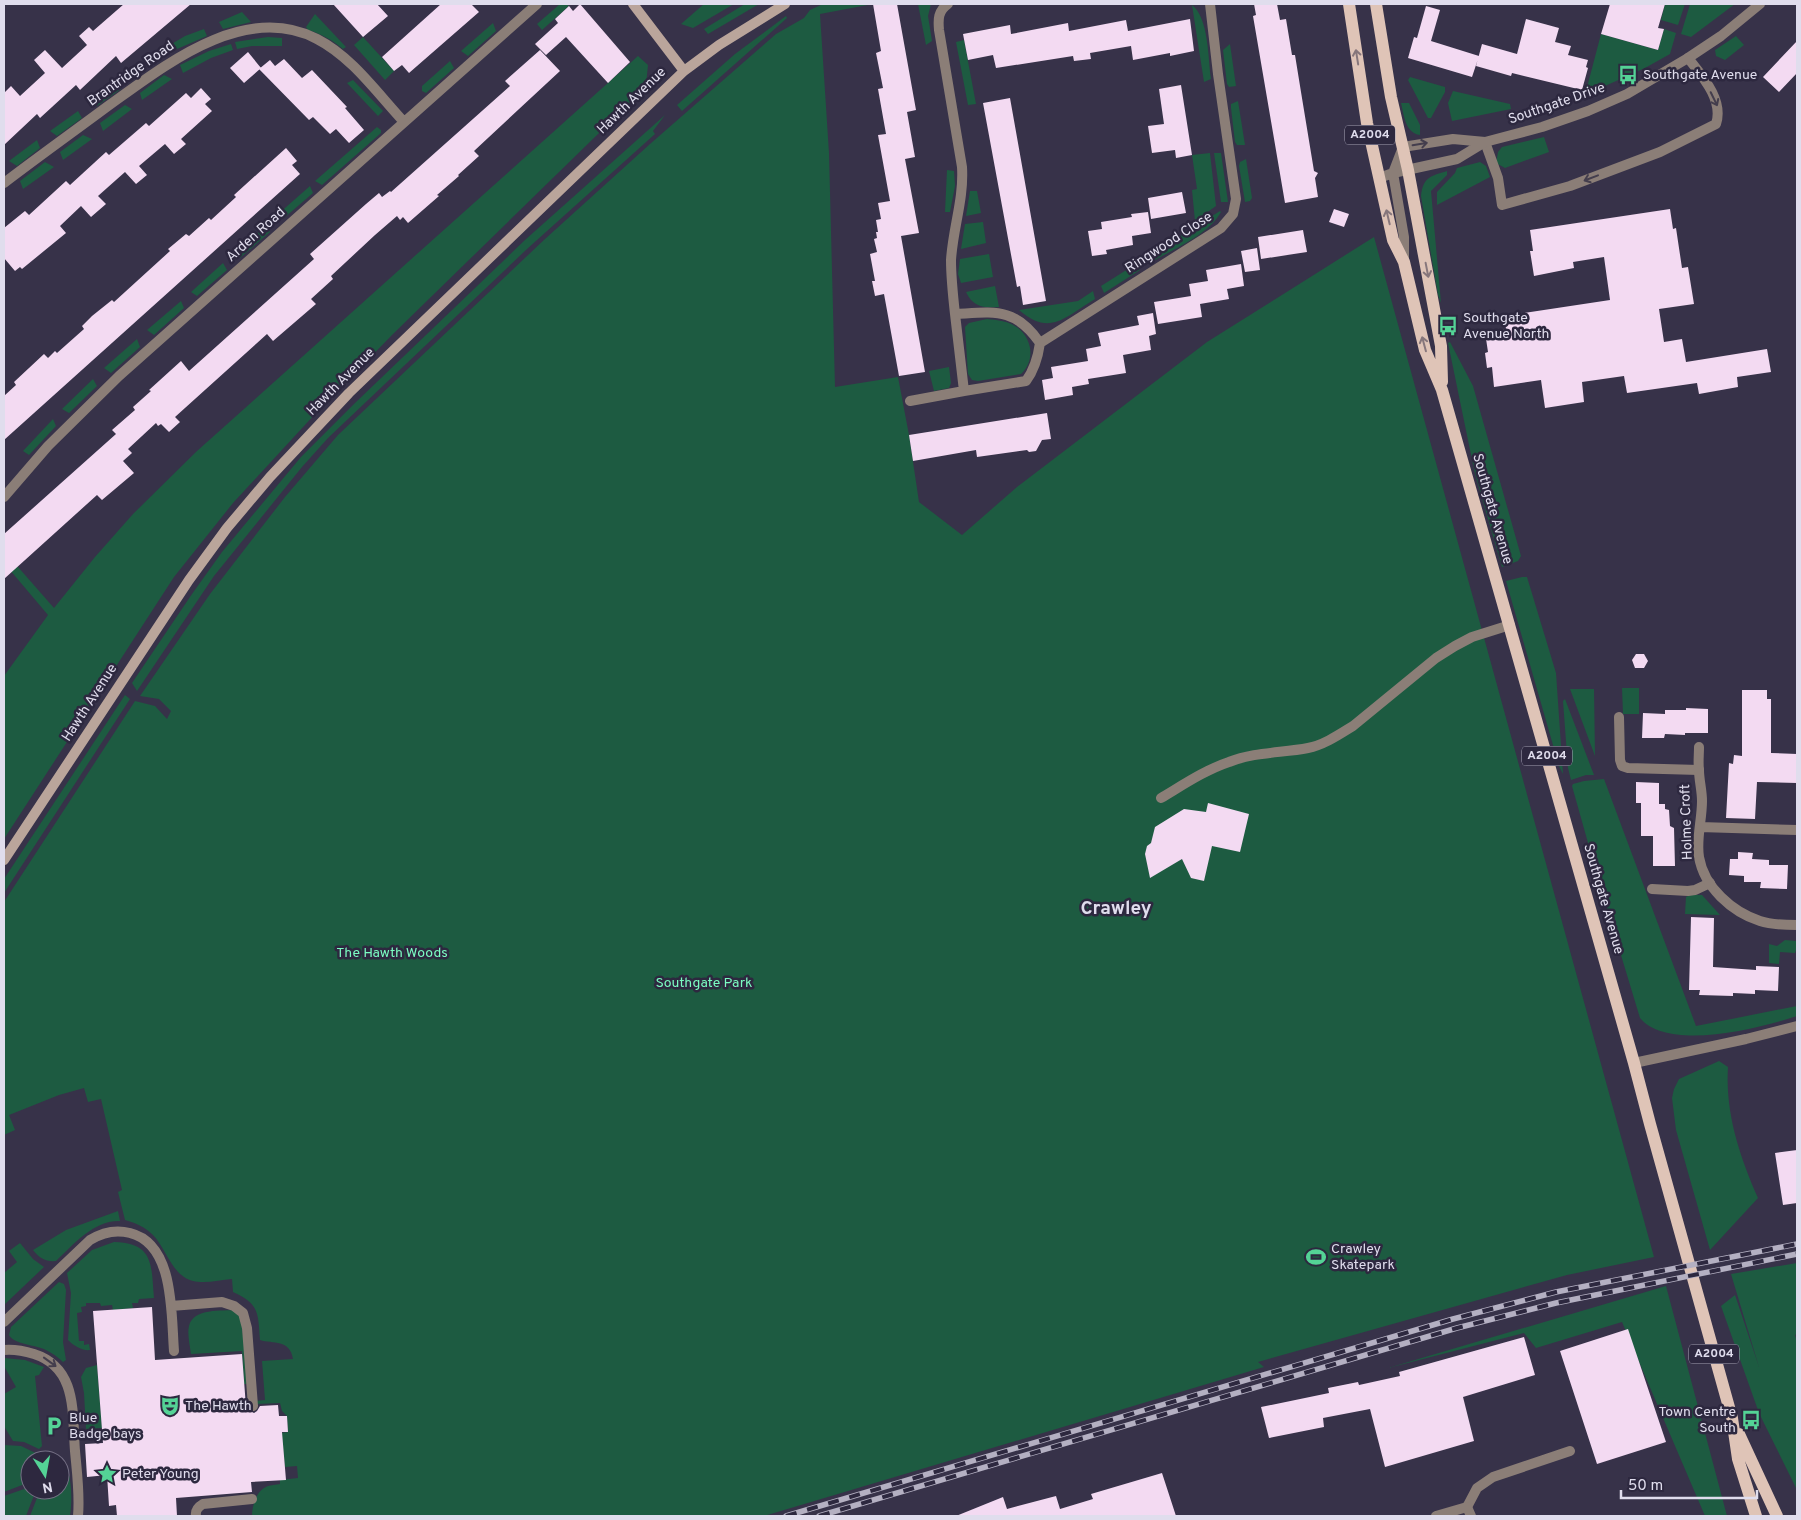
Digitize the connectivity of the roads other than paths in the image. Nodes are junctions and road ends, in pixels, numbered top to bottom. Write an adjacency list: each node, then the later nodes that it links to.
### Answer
1 (536, 4): 11 (street, Arden Road)
2 (633, 4): 10 (street)
3 (785, 4): 10 (street, Hawth Avenue)
4 (948, 4): 19 (street)
5 (1210, 4): 20 (street, Ringwood Close)
6 (1349, 4): 16 (main road, Southgate Avenue / A2004, one-way to 6)
7 (1376, 4): 13 (main road, Southgate Avenue / A2004)
8 (1760, 4): 9 (street, Southgate Drive)
9 (1688, 58): 12 (street, Southgate Drive); 12 (street, one-way to 12)
10 (684, 71): 32 (street, Hawth Avenue)
11 (404, 122): 17 (street, Brantridge Road); 24 (street, Arden Road)
12 (1485, 142): 13 (street, Southgate Drive, one-way to 12); 14 (street, Southgate Drive)
13 (1403, 146): 14 (main road, Southgate Avenue / A2004); 15 (street)
14 (1408, 170): 15 (street, Southgate Drive); 21 (main road, Southgate Avenue / A2004, one-way to 21)
15 (1393, 173): 16 (street, Southgate Drive); 18 (street)
16 (1379, 178): 18 (main road, Southgate Avenue / A2004, one-way to 16)
17 (4, 183)
18 (1404, 262): 21 (main road, Southgate Avenue / A2004, one-way to 18)
19 (955, 314): 20 (street); 22 (street)
20 (1040, 342): 22 (street)
21 (1442, 390): 25 (main road, Southgate Avenue / A2004)
22 (964, 392): 23 (street)
23 (910, 400)
24 (4, 497)
25 (1510, 625): 29 (street); 37 (main road, Southgate Avenue / A2004)
26 (1619, 717): 28 (street)
27 (1699, 747): 28 (street, Holme Croft)
28 (1698, 770): 30 (street, Holme Croft)
29 (1161, 798)
30 (1700, 827): 31 (street); 33 (street, Holme Croft)
31 (1797, 830)
32 (4, 860)
33 (1710, 883): 34 (street); 35 (street, Holme Croft)
34 (1652, 889)
35 (1797, 924)
36 (1797, 1026): 37 (street)
37 (1634, 1062): 43 (main road, Southgate Avenue / A2004)
38 (171, 1306): 39 (street); 41 (street); 42 (street)
39 (4, 1322)
40 (4, 1350): 47 (street, one-way to 47)
41 (174, 1351)
42 (253, 1406)
43 (1732, 1418): 50 (main road, Southgate Avenue / A2004); 51 (main road, Southgate Avenue / A2004)
44 (1570, 1451): 46 (street)
45 (252, 1499): 48 (street)
46 (1469, 1512): 49 (street)
47 (78, 1516)
48 (196, 1516)
49 (1436, 1516)
50 (1756, 1516)
51 (1777, 1516)

